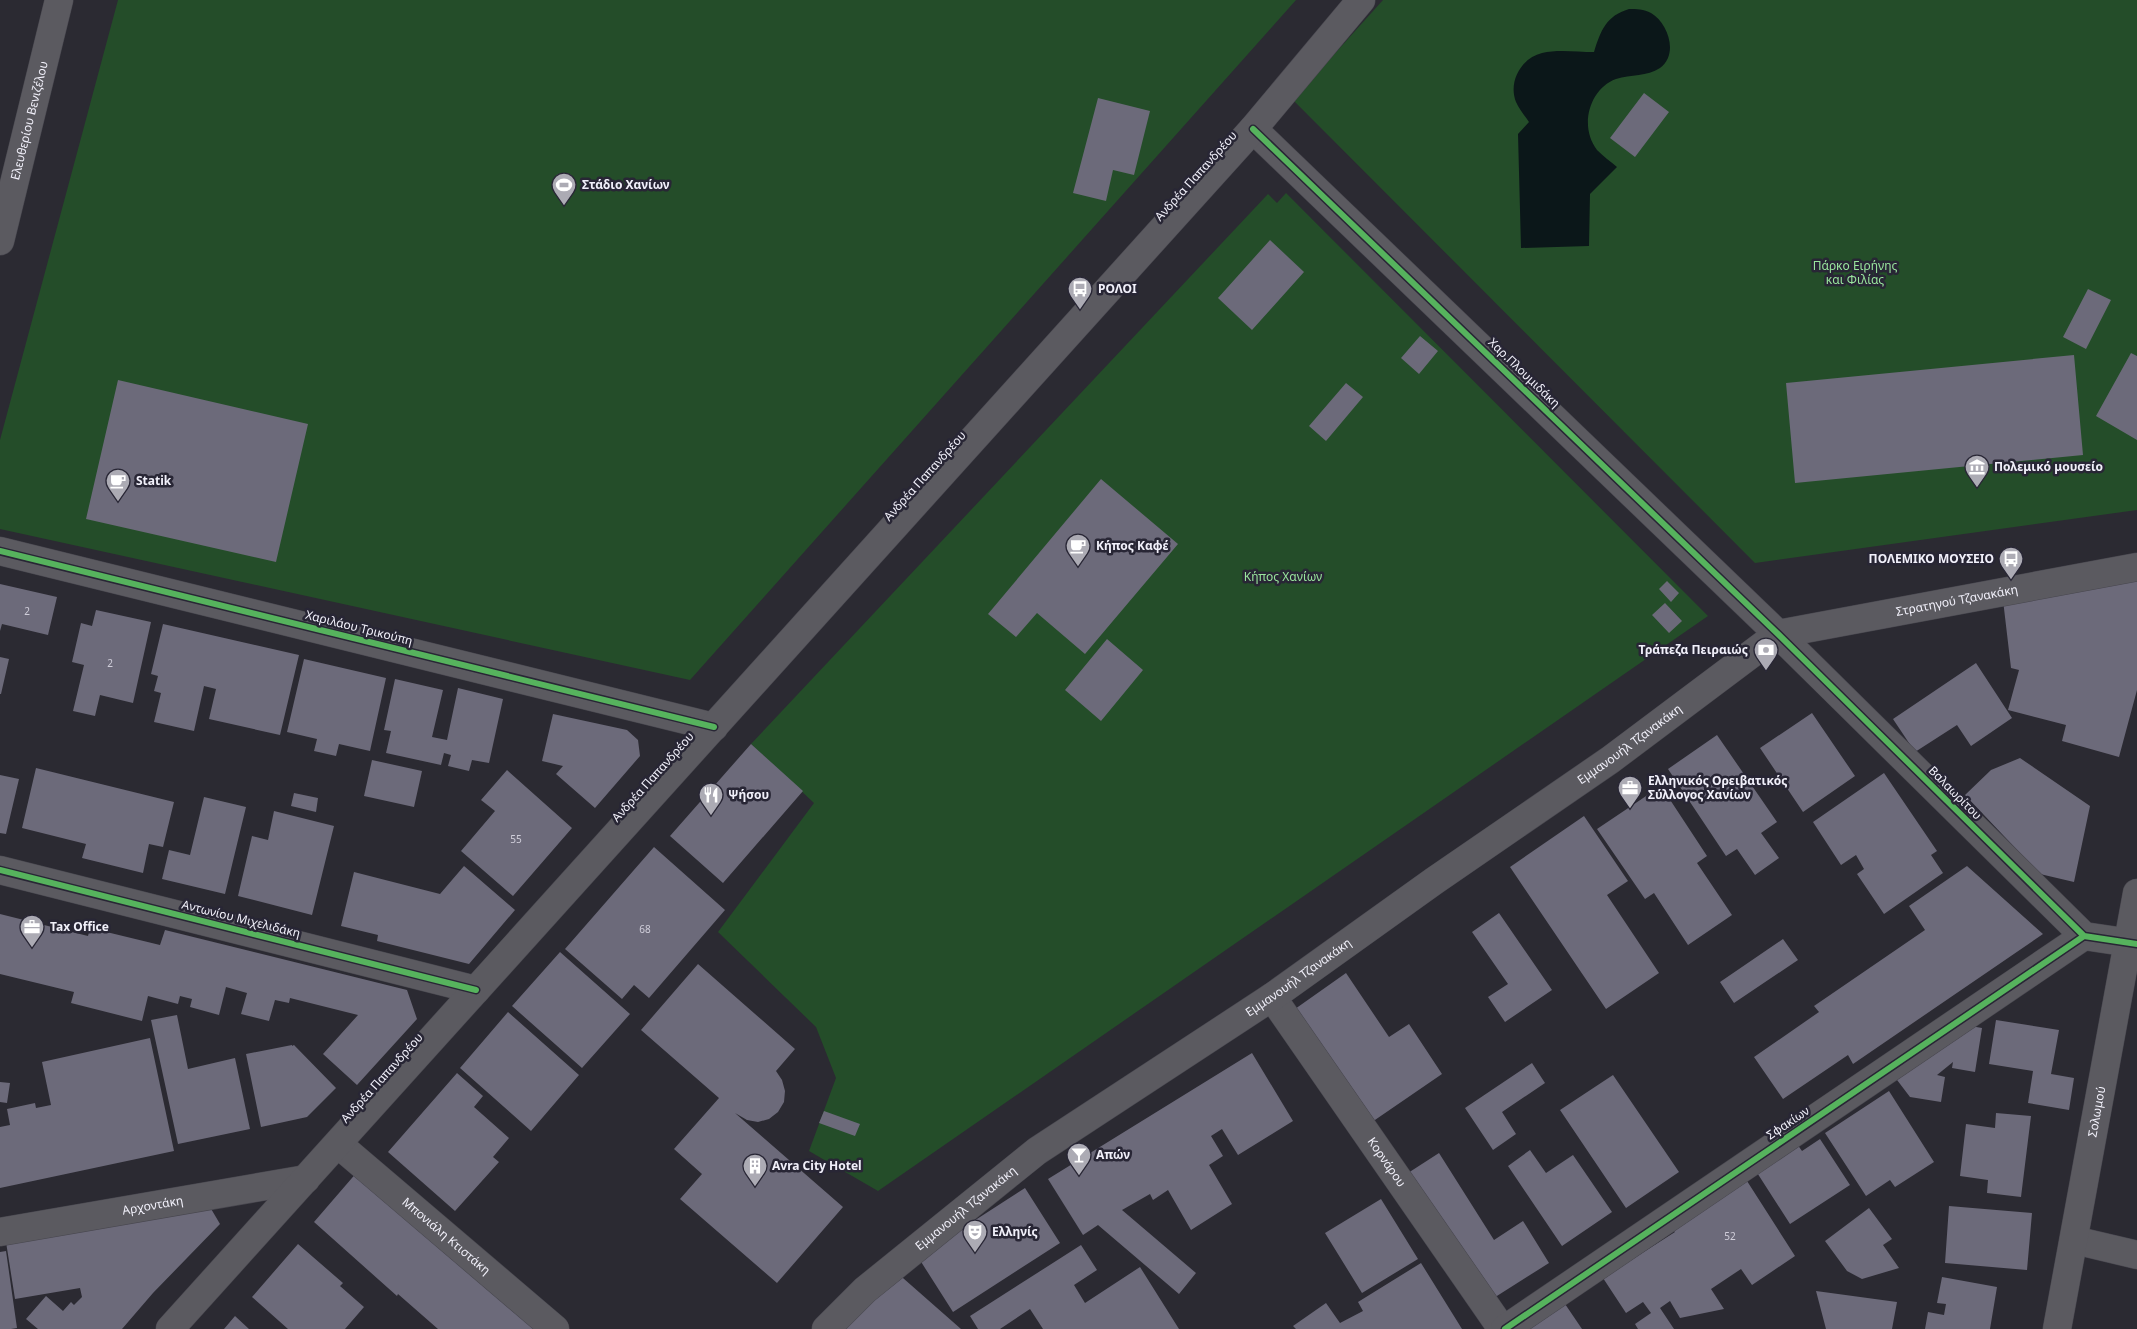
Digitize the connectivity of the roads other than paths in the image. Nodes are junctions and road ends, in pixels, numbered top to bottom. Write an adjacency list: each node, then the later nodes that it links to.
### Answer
1 (59, 0): 4 (street, Ελευθερίου Βενιζέλου)
2 (1361, 0): 3 (street, Ανδρέα Παπανδρέου)
3 (1253, 129): 7 (street, Χαρ.Πλουμιδάκη); 8 (street, Ανδρέα Παπανδρέου)
4 (0, 241)
5 (0, 551): 8 (street, Χαριλάου Τρικούπη)
6 (2137, 567): 7 (street, Στρατηγού Τζανακάκη)
7 (1778, 634): 11 (street, Βαλαωρίτου); 14 (street, Εμμανουήλ Τζανακάκη)
8 (714, 727): 13 (street, Ανδρέα Παπανδρέου)
9 (0, 870): 13 (street, Αντωνίου Μιχελιδάκη)
10 (2137, 893): 12 (street, Σολωμού)
11 (2084, 936): 12 (street); 23 (street, Σφακίων)
12 (2132, 944): 18 (street, Σολωμού)
13 (476, 990): 15 (street, Ανδρέα Παπανδρέου)
14 (1272, 997): 22 (street, Εμμανουήλ Τζανακάκη); 23 (street, Κορνάρου)
15 (338, 1144): 16 (street, Ανδρέα Παπανδρέου); 21 (street, Μπονιάλη Κτιστάκη)
16 (306, 1179): 17 (street, Αρχοντάκη); 20 (street, Ανδρέα Παπανδρέου)
17 (0, 1232)
18 (2074, 1240): 19 (street); 24 (street, Σολωμού)
19 (2137, 1255)
20 (170, 1329)
21 (555, 1329)
22 (826, 1329)
23 (1503, 1329)
24 (2056, 1329)

